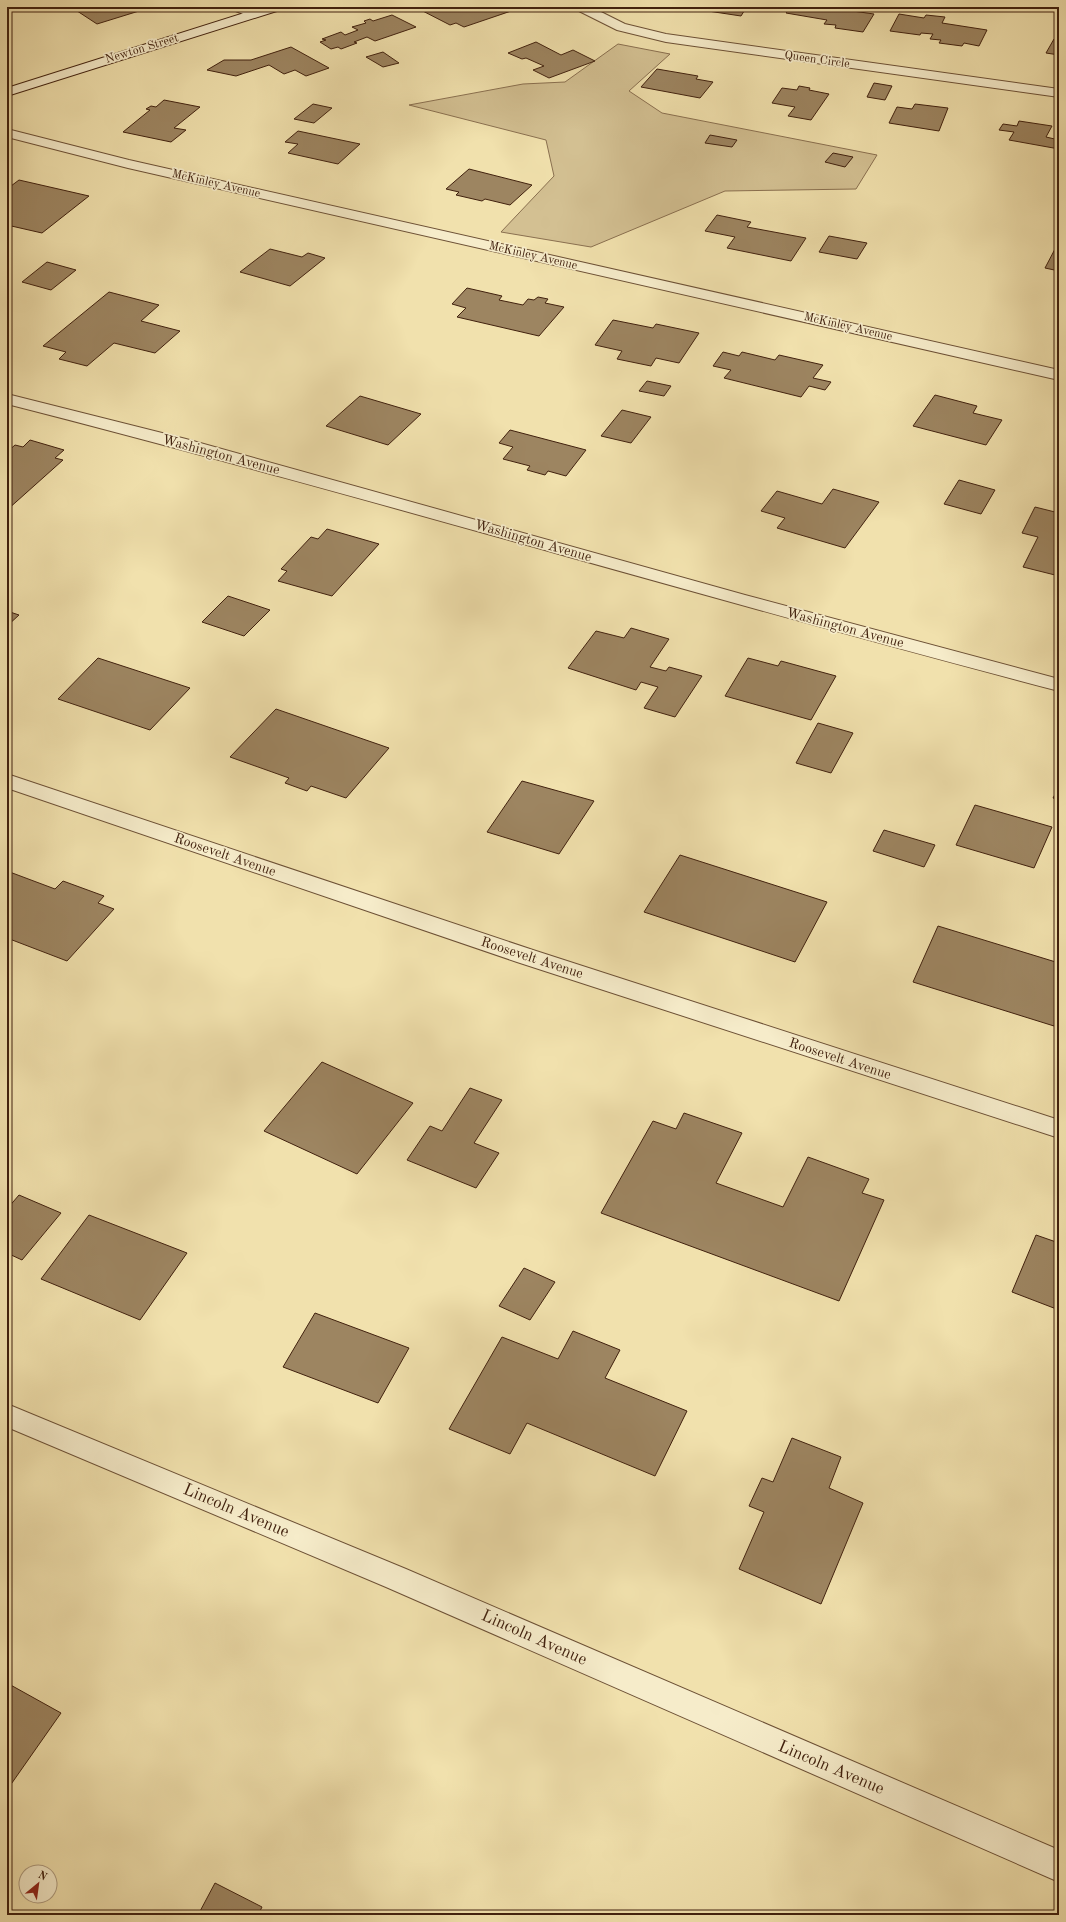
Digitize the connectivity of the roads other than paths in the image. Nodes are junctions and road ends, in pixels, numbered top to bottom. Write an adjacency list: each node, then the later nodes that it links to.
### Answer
1 (237, 7): 4 (street)
2 (276, 7): 4 (street, Newton Street)
3 (581, 7): 6 (street, Queen Circle)
4 (254, 14): 5 (street, Newton Street)
5 (7, 92)
6 (1059, 93)
7 (7, 133): 8 (street, McKinley Avenue)
8 (1059, 375)
9 (7, 399): 10 (street, Washington Avenue)
10 (1059, 685)
11 (7, 781): 12 (street, Roosevelt Avenue)
12 (1059, 1129)
13 (7, 1414): 14 (street, Lincoln Avenue)
14 (1059, 1866)

